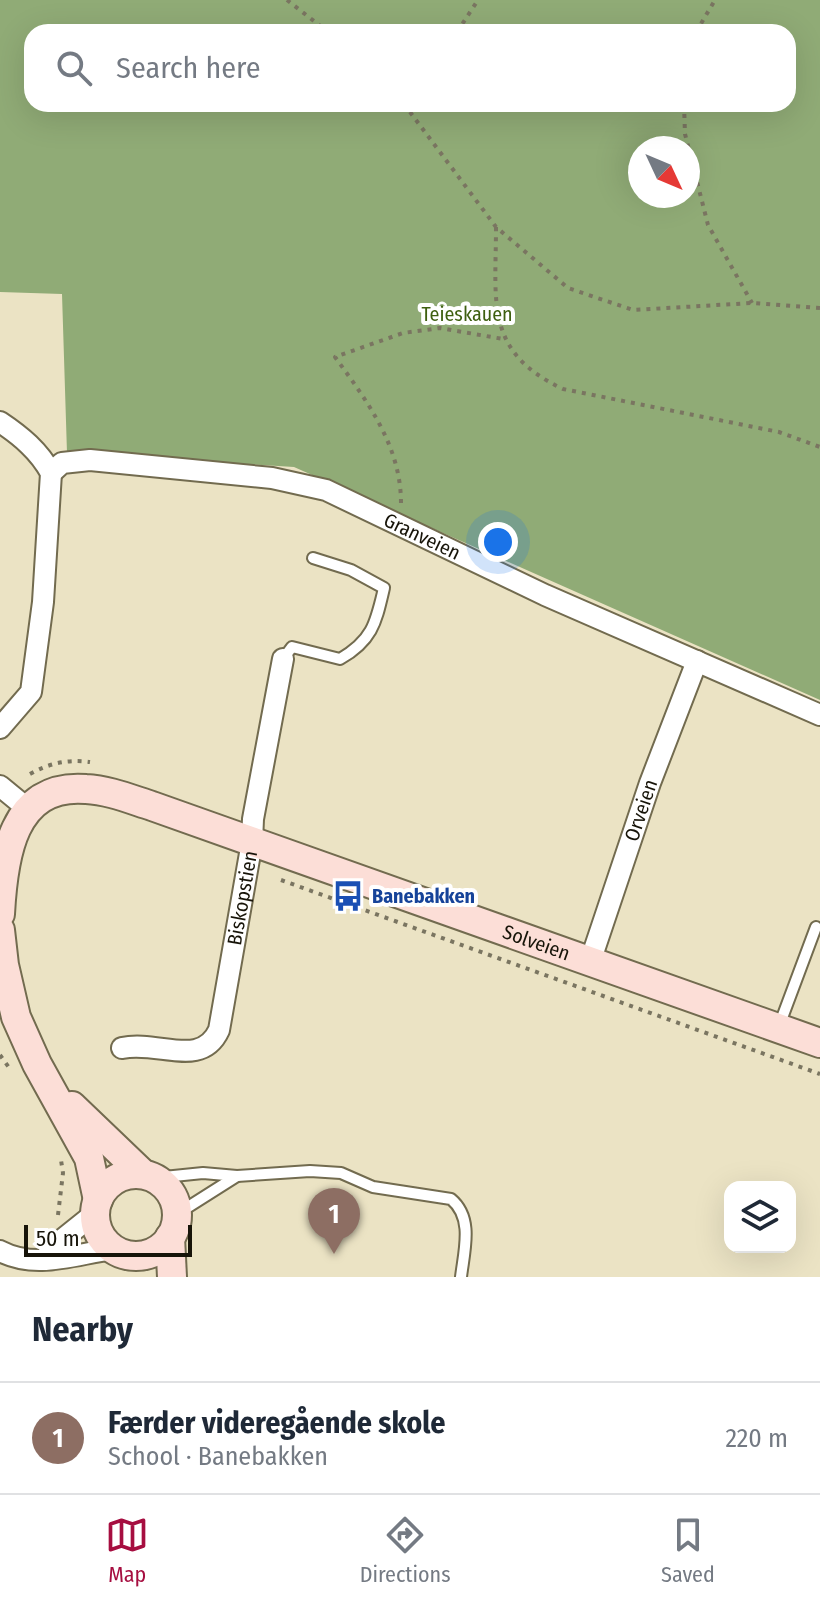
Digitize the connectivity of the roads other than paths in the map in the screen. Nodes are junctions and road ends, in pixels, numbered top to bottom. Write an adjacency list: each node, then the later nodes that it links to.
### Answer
1 (0, 422): 2 (street)
2 (51, 473): 5 (street, Granveien); 7 (street)
3 (313, 558): 4 (lane)
4 (283, 659): 10 (street, Biskopstien)
5 (697, 661): 6 (street, Granveien); 14 (street, Orveien)
6 (820, 715)
7 (0, 728)
8 (0, 786): 9 (street)
9 (28, 809): 10 (main road, Solveien); 11 (main road)
10 (252, 842): 14 (main road, Solveien); 17 (street, Biskopstien)
11 (0, 914)
12 (816, 927): 15 (lane)
13 (0, 930): 18 (main road)
14 (590, 962): 15 (main road, Solveien)
15 (778, 1028): 16 (main road, Solveien)
16 (820, 1043)
17 (122, 1048)
18 (53, 1089): 19 (main road); 21 (main road)
19 (148, 1176): 20 (lane); 21 (main road); 22 (main road)
20 (237, 1176): 22 (lane); 27 (lane)
21 (96, 1207): 24 (street); 25 (main road)
22 (174, 1226): 25 (main road); 26 (main road)
23 (0, 1251): 24 (street)
24 (44, 1259): 25 (street)
25 (128, 1261)
26 (172, 1277)
27 (461, 1277)

